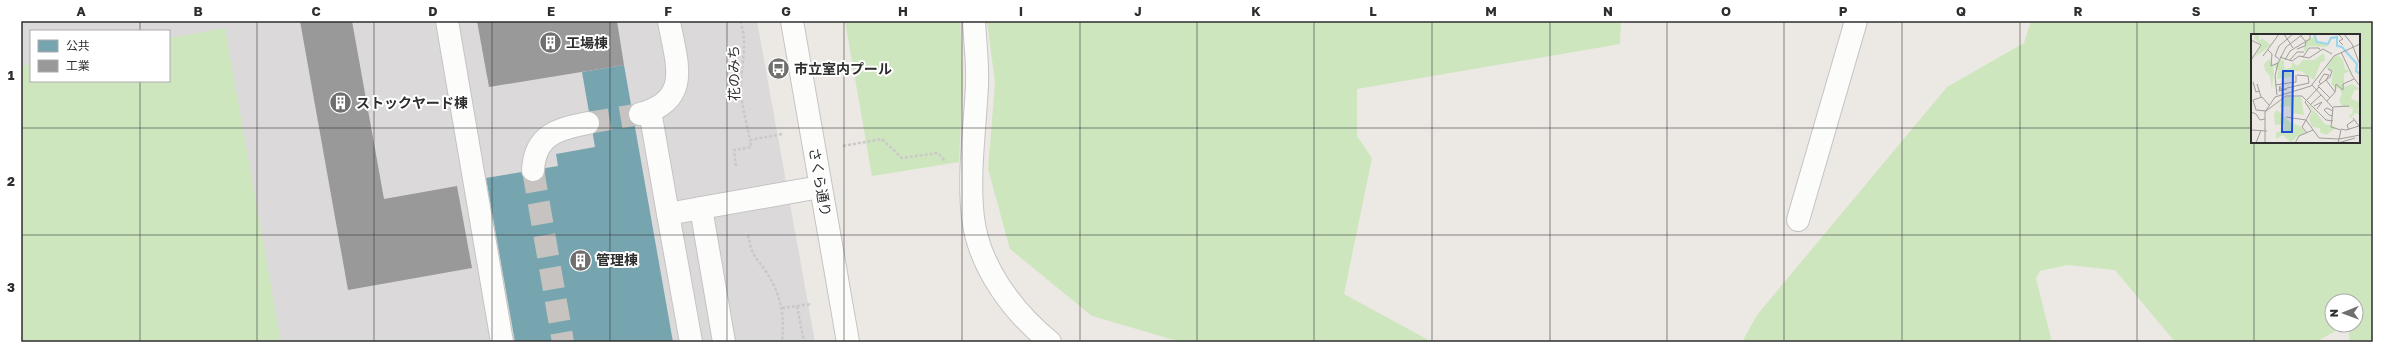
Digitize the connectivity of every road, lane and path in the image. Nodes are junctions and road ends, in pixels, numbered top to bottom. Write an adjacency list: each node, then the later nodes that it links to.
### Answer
1 (447, 21): 22 (street)
2 (669, 21): 16 (street)
3 (740, 21): 9 (path, 花のみち)
4 (792, 21): 14 (street, さくら通り)
5 (974, 21): 28 (street)
6 (1856, 21): 17 (street)
7 (588, 123): 13 (street)
8 (782, 134): 9 (path)
9 (750, 140): 12 (path)
10 (843, 146): 11 (path)
11 (947, 163)
12 (736, 166)
13 (533, 170)
14 (820, 187): 15 (street); 27 (street, さくら通り)
15 (701, 208): 16 (street); 24 (street)
16 (668, 214): 23 (street)
17 (1798, 220)
18 (748, 235): 21 (path)
19 (812, 304): 20 (path)
20 (797, 306): 21 (path); 26 (path)
21 (782, 308): 25 (path)
22 (502, 342)
23 (691, 342)
24 (724, 342)
25 (782, 342)
26 (804, 342)
27 (848, 342)
28 (1050, 342)

